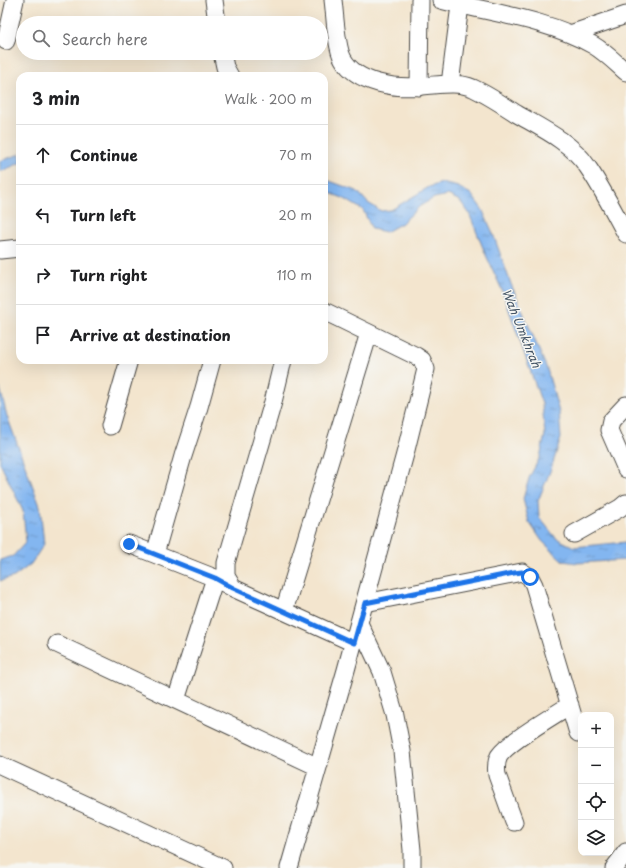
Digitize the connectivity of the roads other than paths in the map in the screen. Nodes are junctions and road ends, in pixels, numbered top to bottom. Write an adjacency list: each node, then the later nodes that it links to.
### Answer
1 (15, 0): 9 (street)
2 (214, 0): 7 (street)
3 (333, 0): 14 (street)
4 (420, 0): 14 (street)
5 (451, 2): 8 (street); 13 (street)
6 (626, 15): 8 (street)
7 (216, 16)
8 (570, 34): 12 (street)
9 (6, 41)
10 (224, 60): 11 (street)
11 (228, 72)
12 (626, 72)
13 (450, 84): 14 (street); 15 (street)
14 (419, 87)
15 (626, 234)
16 (16, 248): 17 (street)
17 (0, 250)
18 (328, 313): 19 (street)
19 (369, 333): 32 (street); 33 (street)
20 (128, 364): 24 (street)
21 (211, 364): 29 (street)
22 (282, 364): 31 (street)
23 (626, 405): 25 (street)
24 (110, 426)
25 (626, 469)
26 (626, 503): 27 (street)
27 (574, 534)
28 (129, 544): 29 (street)
29 (156, 554): 30 (street)
30 (215, 578): 31 (street); 37 (street)
31 (233, 588): 33 (street)
32 (365, 603): 34 (street); 38 (street)
33 (284, 611): 35 (street)
34 (359, 623): 35 (street); 46 (street)
35 (354, 643): 41 (street)
36 (57, 644): 37 (street)
37 (176, 700): 41 (street)
38 (570, 705): 39 (street); 42 (street)
39 (578, 733)
40 (0, 765): 44 (street)
41 (318, 767): 45 (street)
42 (514, 822)
43 (626, 852): 47 (street)
44 (223, 868)
45 (289, 868)
46 (412, 868)
47 (614, 868)

